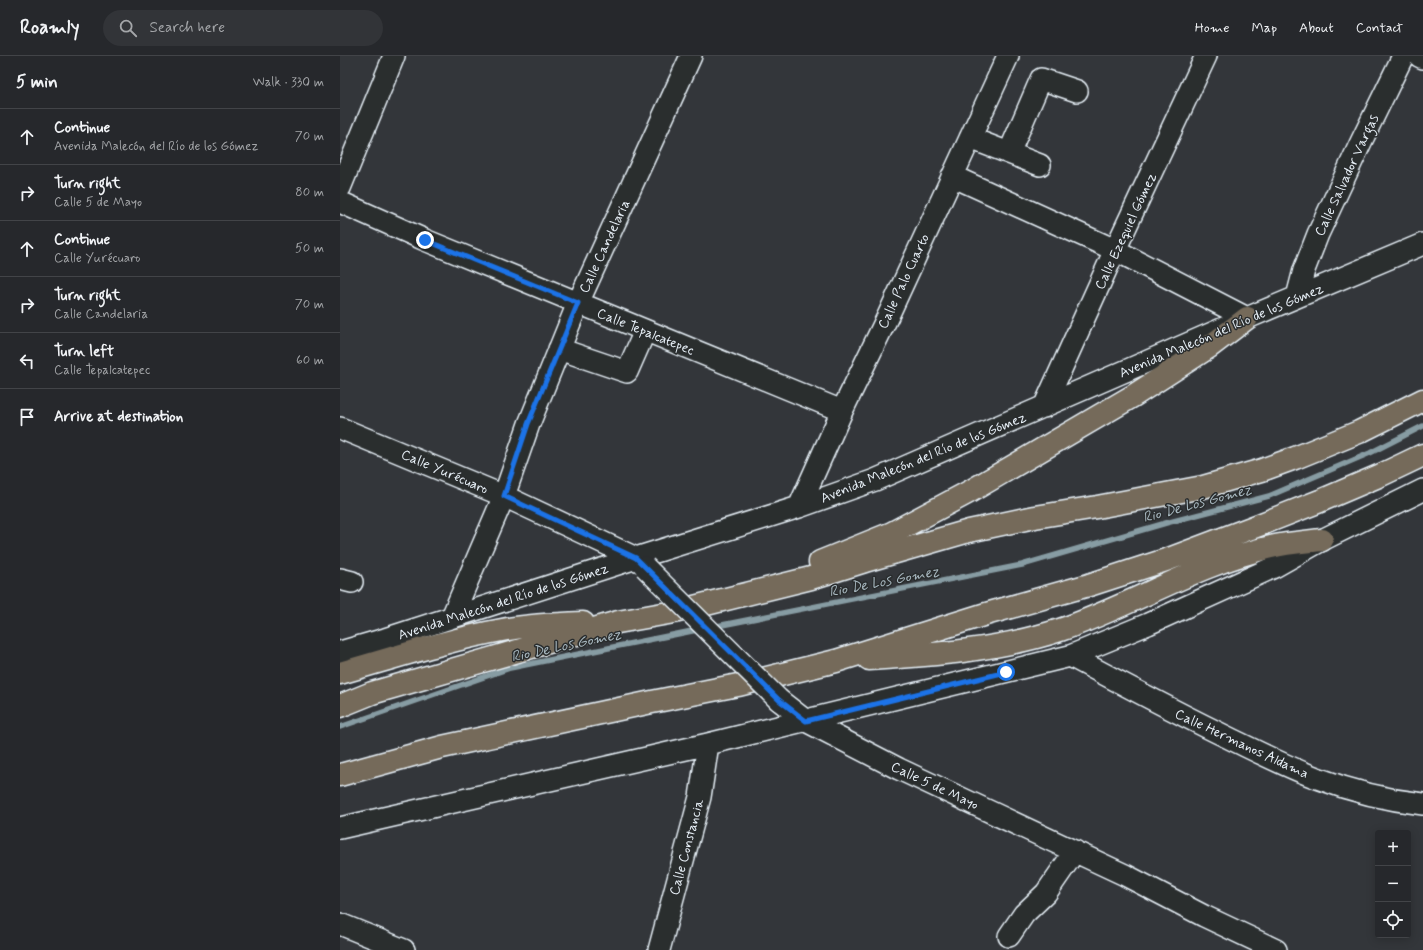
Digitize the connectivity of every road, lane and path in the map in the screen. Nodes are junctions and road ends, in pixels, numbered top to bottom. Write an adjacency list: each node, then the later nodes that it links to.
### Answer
1 (394, 56): 13 (street)
2 (691, 56): 18 (street, Calle Candelaria)
3 (1008, 56): 9 (street, Calle Palo Cuarto)
4 (1206, 56): 16 (street, Calle Ezequiel Gómez)
5 (1403, 56): 17 (street, Calle Salvador Vargas)
6 (1419, 56): 7 (street)
7 (1423, 58)
8 (1077, 91): 10 (street)
9 (970, 138): 10 (street); 12 (street, Calle Palo Cuarto)
10 (1009, 153): 11 (street)
11 (1040, 165)
12 (952, 176): 16 (street); 24 (street, Calle Palo Cuarto)
13 (340, 188)
14 (340, 202): 18 (street, Calle Tepalcatepec)
15 (1423, 244): 17 (street, Avenida Malecón del Río de los Gómez)
16 (1115, 250): 19 (street); 23 (street, Calle Ezequiel Gómez)
17 (1297, 297): 19 (street, Avenida Malecón del Río de los Gómez)
18 (578, 303): 20 (street, Calle Tepalcatepec); 21 (street, Calle Candelaria)
19 (1247, 318): 23 (street, Avenida Malecón del Río de los Gómez); 32 (main road)
20 (645, 331): 21 (street); 24 (street, Calle Tepalcatepec)
21 (559, 349): 28 (street, Calle Candelaria)
22 (1423, 400): 32 (main road)
23 (1044, 406): 29 (street, Avenida Malecón del Río de los Gómez)
24 (842, 411): 29 (street, Calle Palo Cuarto)
25 (340, 428): 28 (street, Calle Yurécuaro)
26 (1423, 454): 37 (main road)
27 (1423, 490): 30 (street)
28 (504, 496): 31 (street, Calle Yurécuaro); 33 (street, Calle Candelaria)
29 (799, 507): 31 (street, Avenida Malecón del Río de los Gómez)
30 (1322, 540): 36 (street); 37 (main road)
31 (641, 562): 33 (street, Avenida Malecón del Río de los Gómez); 40 (street, Calle 5 de Mayo, bridge)
32 (744, 594): 34 (main road)
33 (452, 617): 35 (street, Avenida Malecón del Río de los Gómez)
34 (618, 622): 38 (main road); 39 (main road)
35 (340, 651)
36 (1070, 656): 40 (street); 43 (street, Calle Hermanos Aldama)
37 (836, 661): 42 (main road)
38 (340, 673)
39 (340, 706)
40 (806, 721): 41 (street); 45 (street, Calle 5 de Mayo)
41 (708, 744): 44 (street); 50 (street, Calle Constancia)
42 (340, 774)
43 (1423, 804)
44 (340, 828)
45 (1075, 851): 47 (street); 48 (street, Calle 5 de Mayo)
46 (340, 924): 49 (street)
47 (1009, 936)
48 (1254, 946): 51 (street, Calle 5 de Mayo)
49 (404, 950)
50 (659, 950)
51 (1276, 950)

